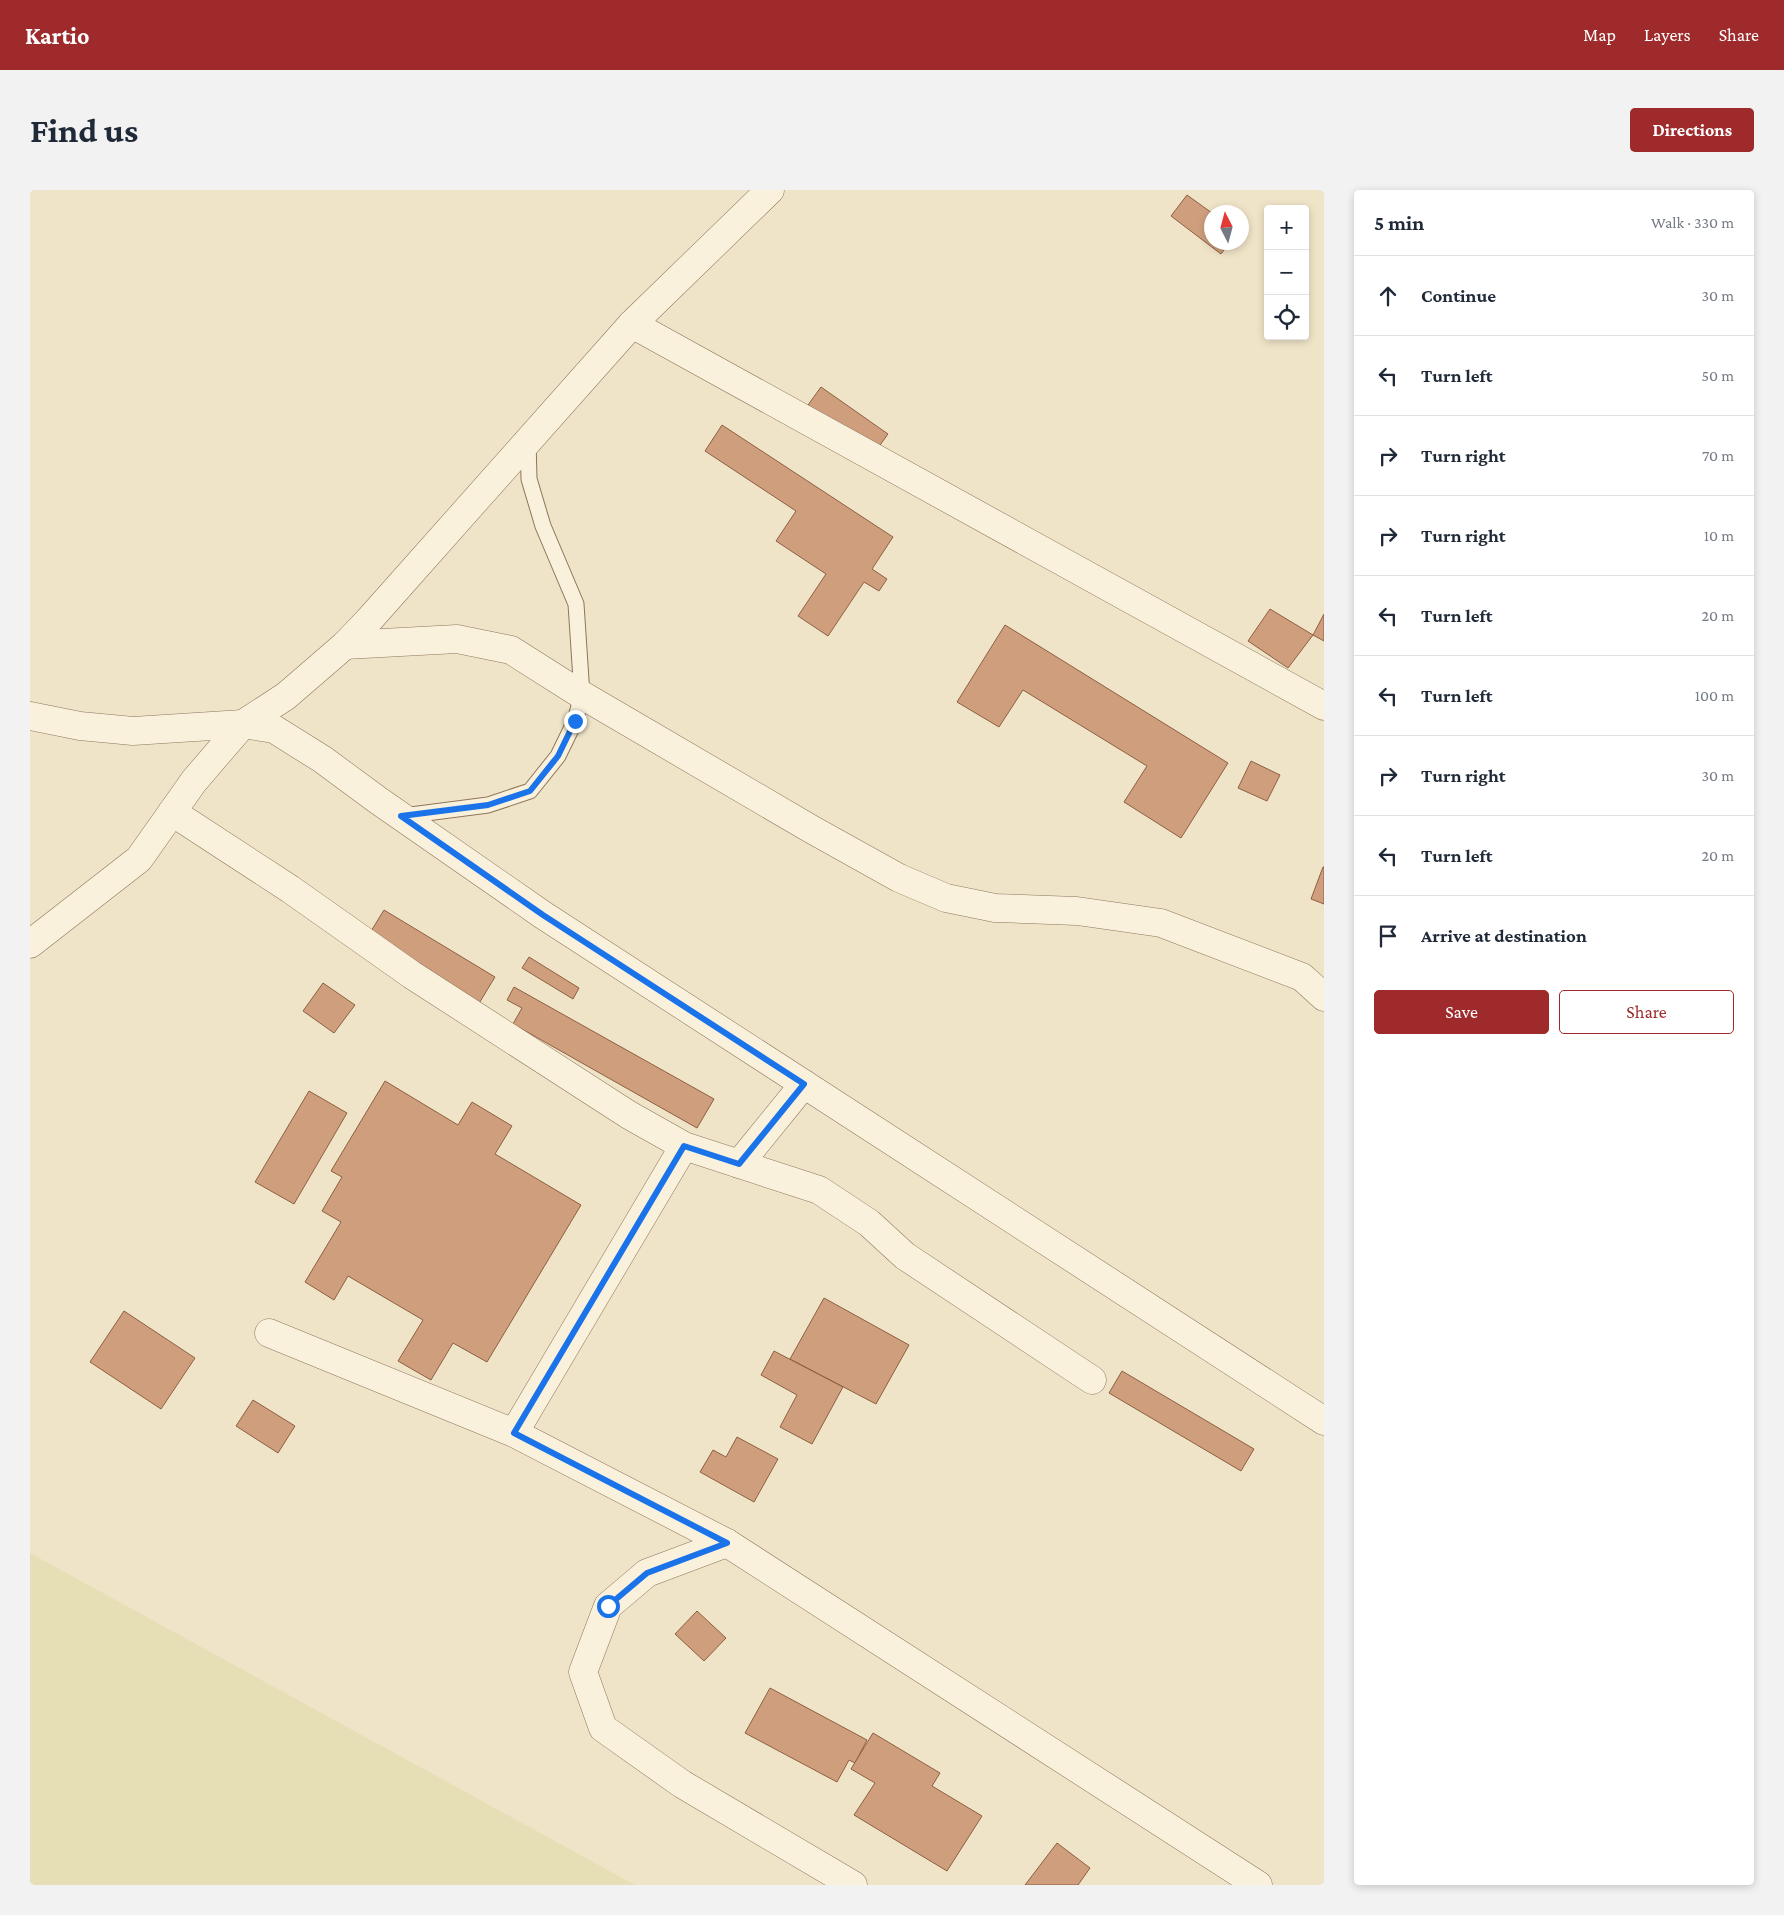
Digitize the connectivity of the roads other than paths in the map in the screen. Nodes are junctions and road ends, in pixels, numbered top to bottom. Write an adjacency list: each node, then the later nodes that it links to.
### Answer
1 (770, 190): 2 (street)
2 (632, 324): 3 (street); 6 (street)
3 (528, 440): 4 (street); 5 (lane)
4 (345, 645): 5 (street); 8 (street)
5 (582, 695): 10 (lane); 12 (street)
6 (1324, 706)
7 (30, 716): 8 (street)
8 (243, 724): 9 (street); 10 (street)
9 (172, 812): 11 (street); 14 (street)
10 (401, 816): 13 (street)
11 (30, 944)
12 (1324, 997)
13 (804, 1084): 15 (street); 18 (street)
14 (684, 1146): 15 (street); 19 (street)
15 (739, 1164): 17 (street)
16 (269, 1333): 19 (street)
17 (1092, 1380)
18 (1324, 1421)
19 (514, 1433): 20 (street)
20 (727, 1543): 21 (street); 22 (street)
21 (853, 1885)
22 (1258, 1885)

